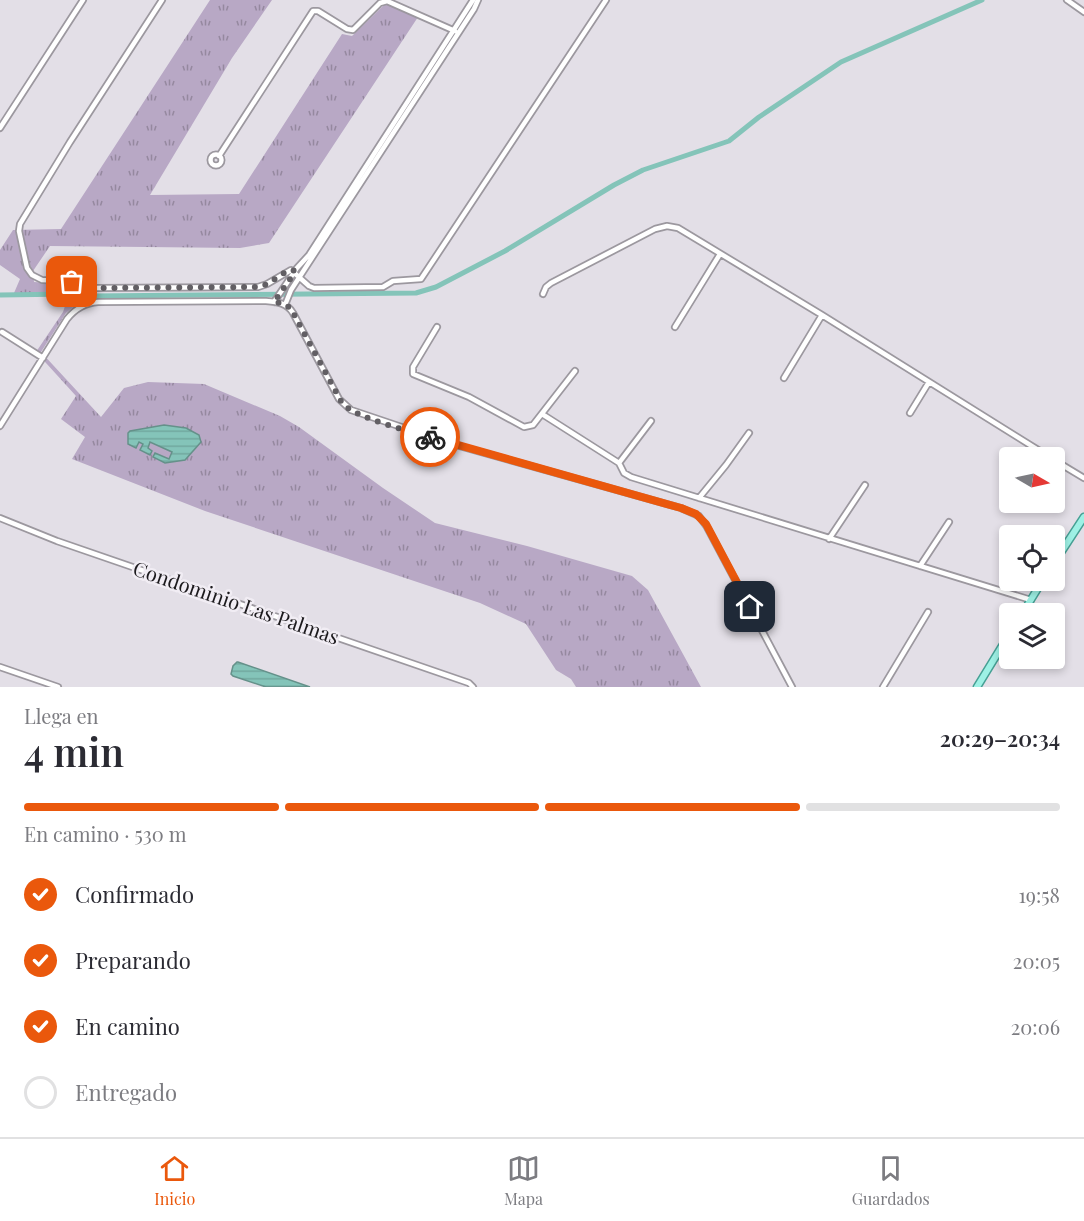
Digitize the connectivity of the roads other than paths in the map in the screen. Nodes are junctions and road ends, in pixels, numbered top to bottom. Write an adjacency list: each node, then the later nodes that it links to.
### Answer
1 (83, 0): 9 (street)
2 (162, 0): 12 (street)
3 (473, 0): 8 (street)
4 (478, 0): 8 (street)
5 (606, 0): 13 (street)
6 (1067, 0): 7 (street)
7 (1084, 12)
8 (456, 32): 10 (street); 12 (street); 13 (street)
9 (0, 128)
10 (219, 156)
11 (720, 254): 14 (street); 17 (street); 19 (street)
12 (295, 272): 13 (street); 15 (street)
13 (300, 277): 16 (street)
14 (543, 294)
15 (274, 302): 16 (street); 21 (street)
16 (285, 304): 50 (street)
17 (822, 315): 23 (street); 24 (street)
18 (436, 327): 26 (street)
19 (675, 327)
20 (1, 330): 21 (street)
21 (43, 358): 28 (street)
22 (575, 371): 26 (street)
23 (784, 378)
24 (929, 382): 25 (street); 30 (street)
25 (910, 413)
26 (542, 414): 31 (street)
27 (651, 421): 31 (street)
28 (0, 426)
29 (749, 433): 35 (street)
30 (1033, 447)
31 (619, 463): 35 (street)
32 (1065, 467): 33 (street)
33 (1084, 478)
34 (865, 485): 39 (street)
35 (699, 498): 39 (street)
36 (1084, 517): 40 (main road)
37 (0, 518): 49 (street, Condominio Las Palmas)
38 (949, 522): 41 (street)
39 (829, 538): 41 (street)
40 (1065, 546)
41 (920, 566): 43 (street)
42 (1036, 591): 43 (main road)
43 (1030, 600): 44 (main road)
44 (1028, 603)
45 (928, 612): 51 (street)
46 (999, 650): 52 (main road)
47 (0, 667): 48 (street)
48 (58, 687)
49 (473, 687)
50 (792, 687)
51 (883, 687)
52 (976, 687)

